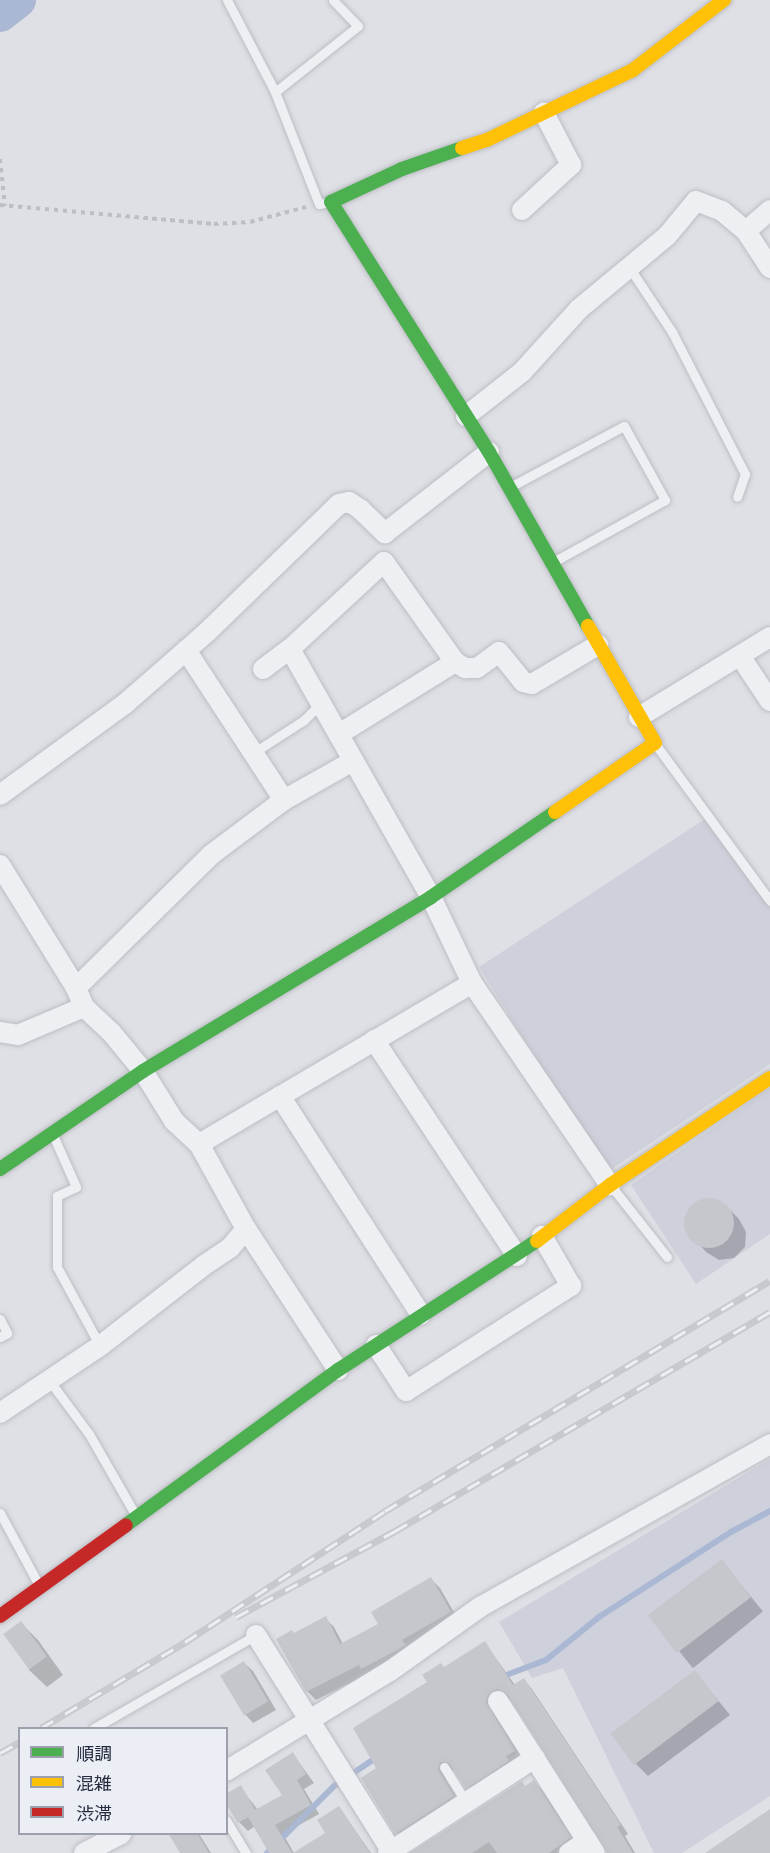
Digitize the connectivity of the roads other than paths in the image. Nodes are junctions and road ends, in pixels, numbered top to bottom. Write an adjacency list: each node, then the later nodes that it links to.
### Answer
1 (227, 0): 4 (lane)
2 (333, 0): 4 (lane)
3 (724, 0): 5 (street)
4 (275, 92): 6 (lane)
5 (544, 113): 6 (street); 7 (street)
6 (325, 203): 12 (street)
7 (522, 210)
8 (770, 210): 9 (street)
9 (746, 231): 10 (street); 11 (street)
10 (629, 267): 12 (street); 15 (lane)
11 (770, 268)
12 (466, 416): 13 (street)
13 (489, 452): 14 (street); 20 (street)
14 (509, 488): 16 (street); 16 (lane)
15 (737, 497)
16 (551, 563): 18 (street)
17 (770, 637): 21 (street)
18 (598, 645): 22 (street); 26 (street)
19 (290, 649): 22 (street); 23 (street); 25 (street)
20 (186, 650): 29 (street); 31 (street)
21 (740, 656): 24 (street); 26 (street)
22 (455, 662): 27 (street)
23 (263, 669)
24 (770, 701)
25 (321, 704): 27 (street); 29 (lane)
26 (639, 717): 28 (street)
27 (339, 734): 30 (street)
28 (655, 743): 34 (street); 35 (lane)
29 (254, 753): 32 (street)
30 (353, 761): 32 (street); 34 (street)
31 (0, 795)
32 (284, 800): 37 (street)
33 (0, 865): 37 (street)
34 (431, 897): 36 (street); 41 (street)
35 (770, 901)
36 (472, 983): 40 (street); 47 (street)
37 (76, 988): 38 (street)
38 (84, 1007): 39 (street); 41 (street)
39 (0, 1032)
40 (374, 1040): 43 (street); 50 (street)
41 (143, 1071): 44 (street); 45 (street)
42 (770, 1078): 47 (street)
43 (280, 1096): 45 (street); 52 (street)
44 (52, 1133): 46 (street); 56 (lane)
45 (199, 1144): 48 (street)
46 (0, 1169)
47 (610, 1185): 49 (street); 51 (lane)
48 (246, 1229): 56 (street); 57 (street)
49 (542, 1236): 50 (street); 55 (street)
50 (517, 1256): 52 (street)
51 (667, 1257)
52 (421, 1315): 55 (street)
53 (0, 1319): 54 (lane)
54 (0, 1337)
55 (376, 1345): 57 (street)
56 (100, 1346): 58 (street)
57 (338, 1370): 62 (street)
58 (49, 1380): 59 (street); 62 (lane)
59 (0, 1413)
60 (770, 1444): 67 (street)
61 (0, 1513): 63 (lane)
62 (136, 1516): 63 (street)
63 (40, 1587): 64 (street)
64 (0, 1616)
65 (256, 1635): 67 (street); 68 (lane)
66 (498, 1701): 69 (street)
67 (310, 1721): 71 (street); 76 (street)
68 (96, 1727)
69 (535, 1758): 72 (street); 75 (street)
70 (444, 1767): 72 (lane)
71 (228, 1770)
72 (466, 1802): 76 (street)
73 (228, 1823): 78 (lane)
74 (117, 1835): 77 (street)
75 (591, 1847): 79 (street)
76 (391, 1852)
77 (84, 1853)
78 (246, 1853)
79 (569, 1853)

